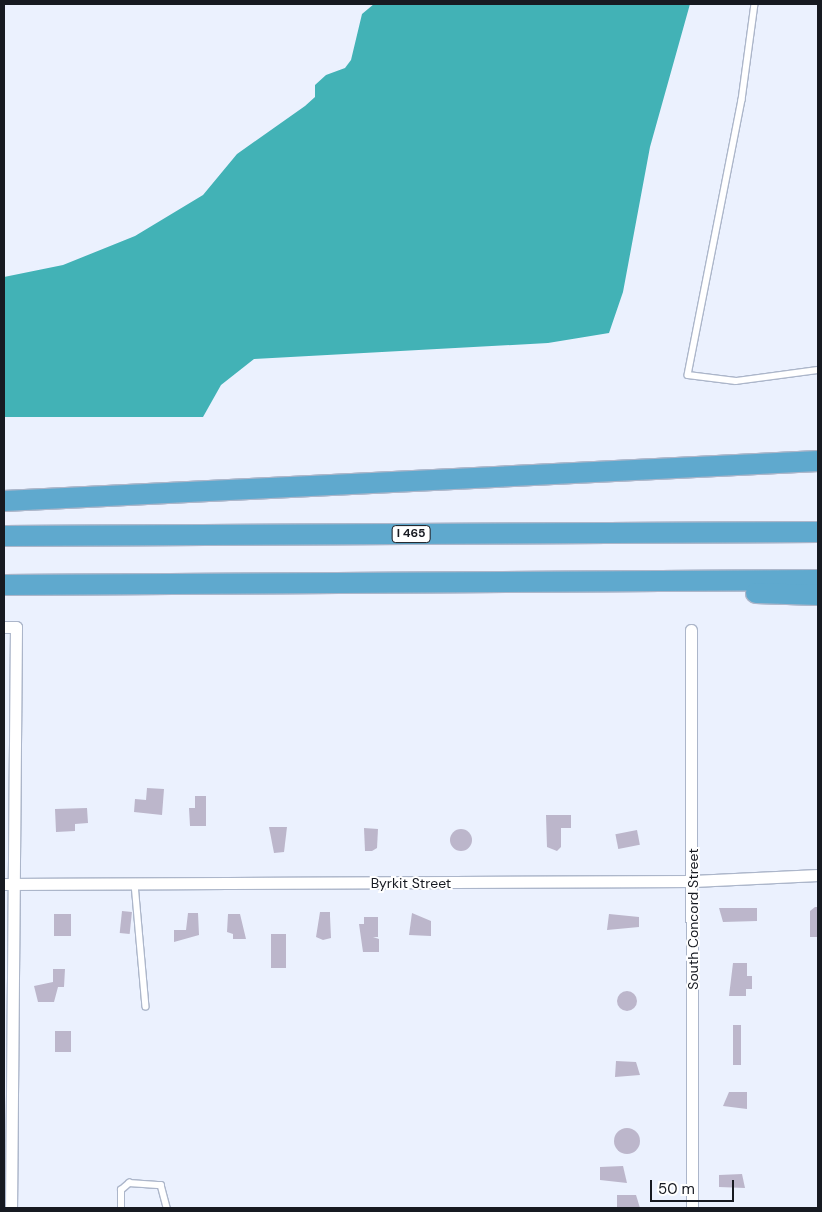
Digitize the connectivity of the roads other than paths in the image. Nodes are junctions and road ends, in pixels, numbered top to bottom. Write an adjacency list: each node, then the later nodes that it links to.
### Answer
1 (755, 4): 2 (lane)
2 (818, 370)
3 (818, 461): 4 (highway)
4 (4, 501)
5 (818, 528): 7 (highway)
6 (818, 532): 7 (highway, I 465)
7 (750, 533): 8 (highway, I 465)
8 (4, 536)
9 (471, 580): 10 (highway); 11 (highway); 12 (highway)
10 (818, 580)
11 (4, 585)
12 (818, 595)
13 (4, 627): 17 (street)
14 (691, 630): 16 (street, South Concord Street)
15 (818, 875): 16 (street, Byrkit Street)
16 (693, 882): 18 (street, Byrkit Street); 23 (street, South Concord Street)
17 (9, 884): 18 (street, Byrkit Street); 20 (street)
18 (135, 884): 19 (lane)
19 (146, 1007)
20 (11, 1208)
21 (121, 1208): 22 (lane)
22 (167, 1208)
23 (692, 1208)

